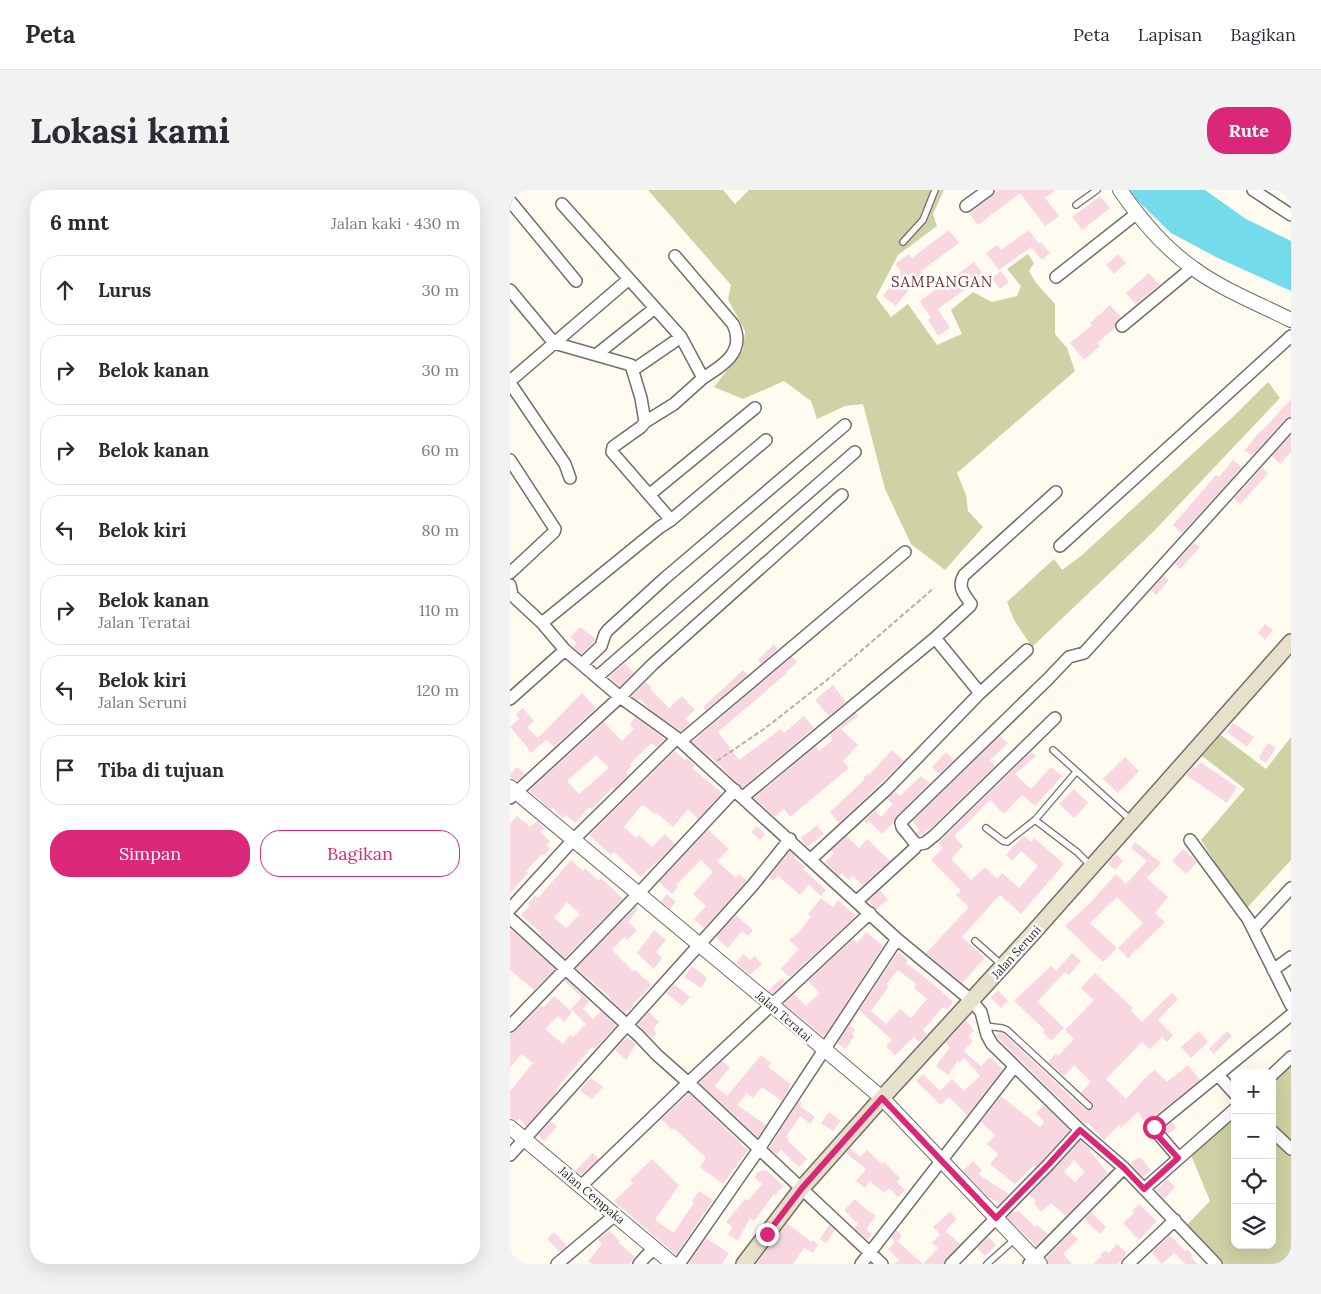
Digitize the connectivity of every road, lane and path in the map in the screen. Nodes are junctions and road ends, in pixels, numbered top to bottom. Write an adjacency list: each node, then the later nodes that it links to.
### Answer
1 (935, 190): 12 (lane)
2 (988, 190): 9 (street)
3 (1097, 190): 8 (lane)
4 (1120, 190): 10 (street)
5 (1253, 190): 11 (street)
6 (510, 201): 17 (street)
7 (562, 204): 16 (street)
8 (1076, 205)
9 (966, 206)
10 (1136, 214): 14 (street); 15 (street)
11 (1291, 215)
12 (903, 242)
13 (675, 256): 27 (street)
14 (1192, 268): 20 (street); 21 (street)
15 (1056, 277)
16 (629, 279): 19 (street); 24 (street)
17 (576, 281)
18 (510, 290): 24 (street)
19 (655, 308): 23 (street); 25 (street)
20 (1291, 320)
21 (1122, 326)
22 (1291, 336): 41 (street)
23 (680, 337): 26 (street); 27 (street)
24 (554, 343): 25 (street); 28 (street)
25 (596, 355): 26 (street)
26 (633, 370): 30 (street)
27 (703, 378): 30 (street)
28 (510, 382): 36 (street)
29 (755, 408): 38 (street)
30 (645, 422): 38 (street)
31 (1291, 424): 69 (street)
32 (845, 425): 51 (street)
33 (766, 440): 40 (street)
34 (855, 452): 52 (street)
35 (510, 460): 43 (street)
36 (570, 478)
37 (1056, 492): 47 (street)
38 (649, 495): 40 (street)
39 (842, 495): 54 (street)
40 (671, 520): 46 (street)
41 (1060, 546)
42 (905, 552): 57 (street)
43 (510, 573)
44 (510, 585): 46 (street)
45 (934, 588): 59 (path)
46 (542, 623): 49 (street)
47 (934, 638): 53 (street); 62 (street)
48 (1291, 642): 63 (main road, Jalan Seruni)
49 (566, 650): 51 (street); 55 (street)
50 (1027, 650): 53 (street)
51 (582, 664): 52 (street)
52 (597, 677): 54 (street)
53 (980, 693): 70 (street)
54 (620, 697): 57 (street); 61 (street)
55 (510, 699)
56 (1055, 718): 69 (street)
57 (679, 739): 59 (street); 66 (street)
58 (1052, 750): 60 (lane)
59 (708, 766): 62 (street)
60 (1076, 772): 63 (lane); 64 (lane)
61 (512, 792): 66 (street, Jalan Teratai)
62 (739, 793): 67 (street); 73 (street)
63 (1129, 815): 71 (main road, Jalan Seruni)
64 (1035, 820): 65 (lane); 71 (lane)
65 (986, 828)
66 (573, 840): 73 (street, Jalan Teratai); 75 (street)
67 (790, 840): 70 (street); 81 (street)
68 (1190, 840): 78 (street)
69 (915, 845): 74 (street)
70 (811, 859): 74 (street)
71 (1084, 859): 83 (main road, Jalan Seruni)
72 (1291, 888): 78 (street)
73 (638, 894): 81 (street, Jalan Teratai); 84 (street)
74 (857, 901): 76 (street)
75 (510, 909)
76 (870, 913): 79 (street); 88 (street)
77 (510, 918): 84 (street)
78 (1253, 929): 85 (street)
79 (897, 939): 87 (street); 93 (street)
80 (975, 941): 83 (lane)
81 (699, 945): 88 (street, Jalan Teratai); 91 (street)
82 (1291, 957): 85 (street)
83 (996, 960): 87 (main road, Jalan Seruni)
84 (564, 968): 90 (street); 91 (street)
85 (1273, 970): 86 (street)
86 (1290, 1000)
87 (972, 1001): 92 (street); 100 (main road, Jalan Seruni)
88 (772, 1005): 93 (street, Jalan Teratai); 98 (street)
89 (1291, 1015): 97 (street)
90 (510, 1026)
91 (626, 1026): 98 (street); 106 (street)
92 (985, 1026): 95 (street); 101 (lane)
93 (824, 1050): 100 (street, Jalan Teratai); 107 (street)
94 (1291, 1057): 96 (street)
95 (1014, 1066): 104 (street); 110 (street)
96 (1276, 1071)
97 (1218, 1075): 99 (street); 109 (street)
98 (688, 1082): 107 (street); 112 (street)
99 (1231, 1090)
100 (882, 1098): 110 (street, Jalan Teratai); 113 (main road, Jalan Seruni)
101 (1089, 1106)
102 (1231, 1112): 109 (street)
103 (510, 1127): 106 (street, Jalan Cempaka)
104 (1080, 1130): 111 (street); 116 (street)
105 (1276, 1135): 108 (street)
106 (518, 1147): 112 (street, Jalan Cempaka)
107 (759, 1149): 113 (street); 124 (street)
108 (1291, 1150)
109 (1178, 1158): 114 (street)
110 (942, 1161): 116 (street, Jalan Teratai); 119 (street)
111 (1124, 1168): 114 (street); 121 (street)
112 (581, 1186): 115 (street, Jalan Cempaka)
113 (802, 1188): 119 (street); 125 (main road, Jalan Seruni)
114 (1144, 1189): 117 (street)
115 (615, 1215): 120 (street, Jalan Cempaka); 122 (street)
116 (996, 1218): 118 (street, Jalan Teratai); 128 (street)
117 (1175, 1220): 130 (street); 131 (street)
118 (1016, 1238): 121 (street, Jalan Teratai); 129 (lane)
119 (870, 1252): 126 (street); 127 (street)
120 (645, 1257): 123 (street, Jalan Cempaka)
121 (1035, 1262)
122 (557, 1264)
123 (673, 1264)
124 (679, 1264)
125 (744, 1264)
126 (861, 1264)
127 (882, 1264)
128 (951, 1264)
129 (987, 1264)
130 (1128, 1264)
131 (1216, 1264)

